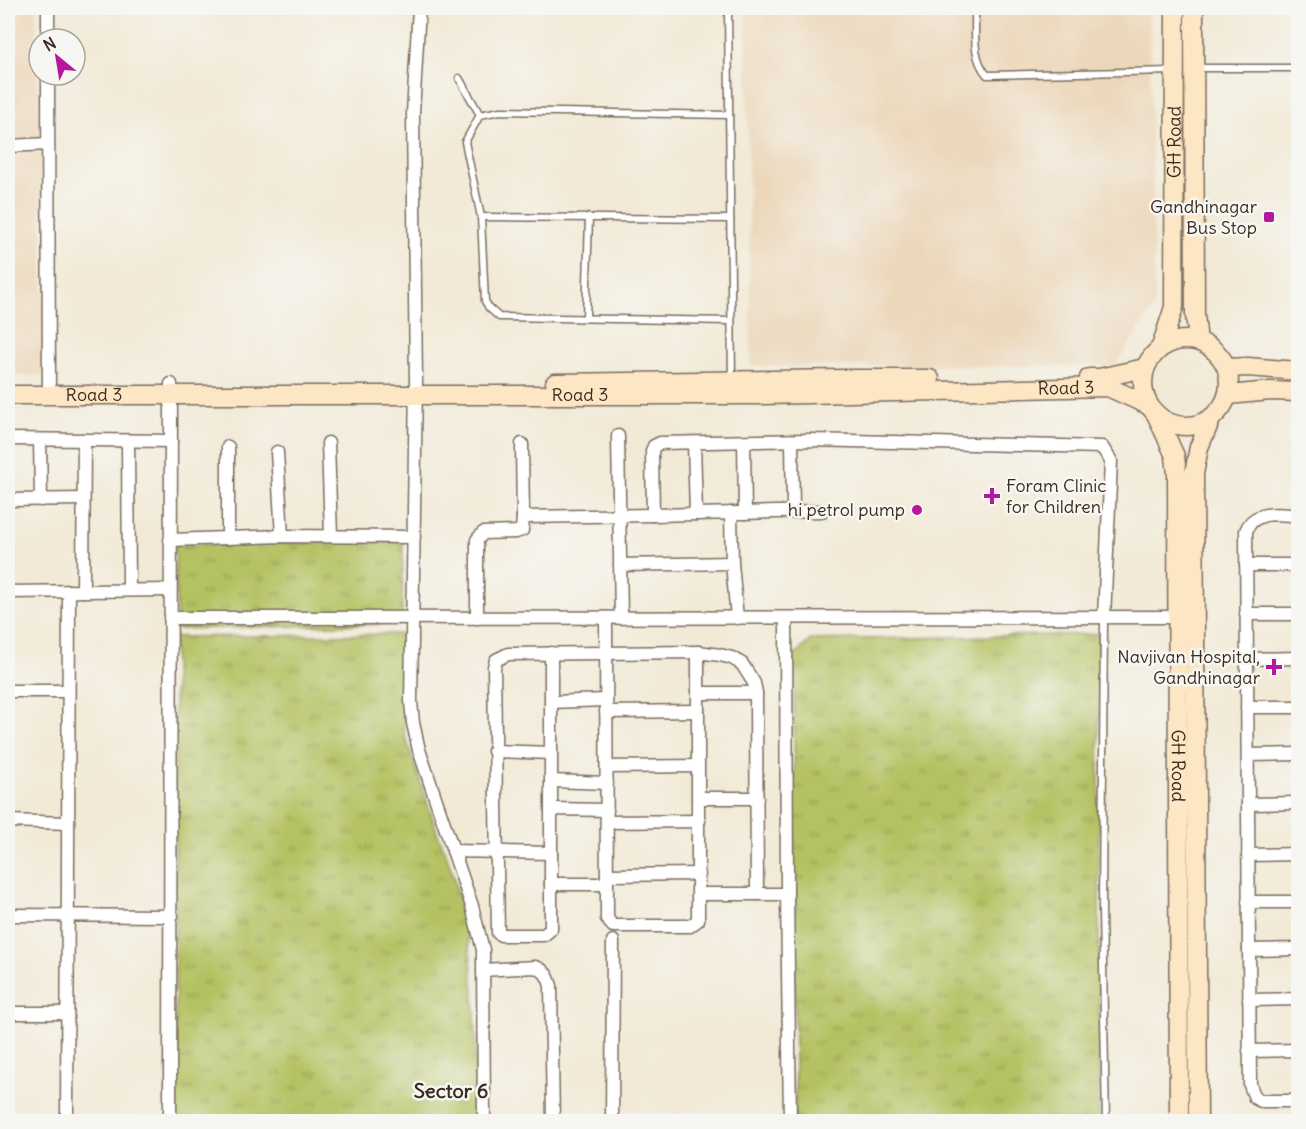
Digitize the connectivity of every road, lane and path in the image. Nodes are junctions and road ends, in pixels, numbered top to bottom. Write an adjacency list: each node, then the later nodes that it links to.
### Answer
1 (48, 8): 7 (street)
2 (419, 8): 30 (street)
3 (728, 8): 13 (lane)
4 (975, 8): 9 (lane)
5 (1175, 8): 9 (main road, GH Road)
6 (1194, 8): 9 (main road, GH Road)
7 (48, 27)
8 (1299, 68): 9 (lane)
9 (1185, 69): 21 (main road, GH Road); 22 (main road, GH Road)
10 (459, 78): 12 (lane)
11 (48, 87): 14 (street)
12 (480, 115): 13 (lane); 16 (lane)
13 (729, 115): 18 (lane)
14 (48, 144): 15 (street); 29 (street)
15 (8, 146)
16 (481, 217): 17 (lane); 19 (lane)
17 (589, 217): 18 (lane); 19 (lane)
18 (730, 219): 20 (lane)
19 (586, 318): 20 (lane)
20 (731, 321): 27 (lane)
21 (1198, 341): 22 (main road); 24 (main road)
22 (1161, 347): 23 (main road)
23 (1145, 368): 27 (main road, Road 3); 34 (main road)
24 (1227, 368): 25 (main road); 33 (main road)
25 (1299, 371)
26 (8, 384): 29 (main road, Road 3)
27 (732, 388): 30 (main road, Road 3); 34 (main road, Road 3)
28 (171, 389): 29 (main road, Road 3); 30 (main road, Road 3); 41 (street)
29 (49, 390): 32 (main road, Road 3)
30 (416, 390): 63 (street)
31 (1299, 392): 33 (main road)
32 (8, 395)
33 (1227, 395): 35 (main road)
34 (1152, 410): 35 (main road); 85 (main road, GH Road)
35 (1212, 417): 152 (main road, GH Road)
36 (618, 436): 57 (street)
37 (8, 440): 38 (street)
38 (40, 440): 39 (street); 51 (street)
39 (84, 440): 40 (street); 49 (street)
40 (128, 441): 41 (street); 70 (street)
41 (171, 441): 65 (street)
42 (792, 441): 43 (street); 53 (street); 84 (street)
43 (744, 442): 45 (street); 55 (street)
44 (328, 443): 62 (street)
45 (694, 443): 56 (street); 58 (street)
46 (522, 444): 60 (street)
47 (228, 447): 64 (street)
48 (277, 453): 61 (street)
49 (83, 499): 51 (street); 73 (street)
50 (8, 500): 51 (street)
51 (41, 500)
52 (822, 511): 53 (street)
53 (793, 512): 55 (street)
54 (732, 513): 55 (street); 56 (street); 66 (street)
55 (745, 513)
56 (696, 514): 58 (street)
57 (620, 515): 58 (street); 60 (street); 67 (street)
58 (653, 515)
59 (1299, 515): 68 (street)
60 (523, 517): 79 (street)
61 (282, 536): 62 (street); 64 (street)
62 (331, 537): 63 (street)
63 (414, 537): 78 (street)
64 (228, 538): 65 (street)
65 (170, 540): 71 (street)
66 (732, 562): 67 (street); 82 (street)
67 (620, 565): 81 (street)
68 (1246, 565): 69 (street); 75 (street)
69 (1299, 565)
70 (129, 590): 71 (street); 73 (street)
71 (170, 590): 77 (street)
72 (69, 591): 73 (street); 74 (street); 92 (street)
73 (83, 591)
74 (8, 592)
75 (1246, 614): 76 (street); 90 (street)
76 (1299, 614)
77 (170, 618): 78 (street); 132 (street)
78 (412, 618): 79 (street); 117 (street)
79 (477, 618): 80 (street)
80 (606, 618): 81 (street); 88 (street)
81 (621, 618): 82 (street)
82 (737, 618): 83 (street)
83 (786, 618): 84 (street); 127 (street)
84 (1104, 618): 85 (street); 150 (lane)
85 (1178, 618): 151 (main road, GH Road)
86 (698, 652): 88 (street); 93 (street); 94 (street)
87 (551, 653): 88 (street); 95 (street); 100 (street)
88 (605, 653): 96 (street)
89 (1299, 658): 90 (street)
90 (1247, 659): 97 (street)
91 (8, 691): 92 (street)
92 (68, 691): 116 (street)
93 (698, 693): 94 (street); 99 (street)
94 (756, 693): 109 (street)
95 (551, 702): 96 (street); 101 (street)
96 (606, 706): 99 (street); 105 (street)
97 (1247, 707): 98 (street); 103 (street)
98 (1299, 707)
99 (698, 711): 104 (street)
100 (494, 751): 101 (street); 118 (street)
101 (551, 753): 106 (street)
102 (1299, 754): 103 (street)
103 (1248, 755): 111 (street)
104 (698, 766): 105 (street); 108 (street)
105 (607, 767): 107 (street)
106 (551, 781): 107 (street); 112 (street)
107 (607, 783): 113 (street)
108 (698, 798): 109 (street); 115 (street)
109 (757, 798): 126 (street)
110 (1299, 803): 111 (street)
111 (1248, 804): 121 (street)
112 (551, 809): 113 (street); 119 (street)
113 (608, 816): 115 (street); 123 (street)
114 (8, 821): 116 (street)
115 (699, 821): 122 (street)
116 (68, 823): 131 (street)
117 (453, 851): 118 (street); 136 (street)
118 (497, 853): 119 (street); 124 (street)
119 (551, 853): 124 (street)
120 (1299, 854): 121 (street)
121 (1248, 855): 128 (street)
122 (699, 874): 123 (street); 125 (street)
123 (607, 879): 124 (street); 125 (street)
124 (551, 884)
125 (699, 894): 126 (street)
126 (757, 894): 127 (street)
127 (787, 894): 149 (street)
128 (1248, 902): 129 (street); 135 (street)
129 (1299, 902)
130 (8, 915): 131 (street)
131 (68, 915): 132 (street); 140 (street)
132 (172, 916): 145 (street)
133 (613, 941): 148 (street)
134 (1299, 949): 135 (street)
135 (1249, 950): 138 (street)
136 (483, 970): 146 (street); 147 (street)
137 (1299, 999): 138 (street)
138 (1249, 1000): 142 (street)
139 (8, 1013): 140 (street)
140 (67, 1013): 144 (street)
141 (1299, 1050): 142 (street)
142 (1249, 1051): 143 (street)
143 (1299, 1101)
144 (67, 1122)
145 (170, 1122)
146 (484, 1122)
147 (553, 1122)
148 (612, 1122)
149 (790, 1122)
150 (1106, 1122)
151 (1179, 1122)
152 (1198, 1122)

